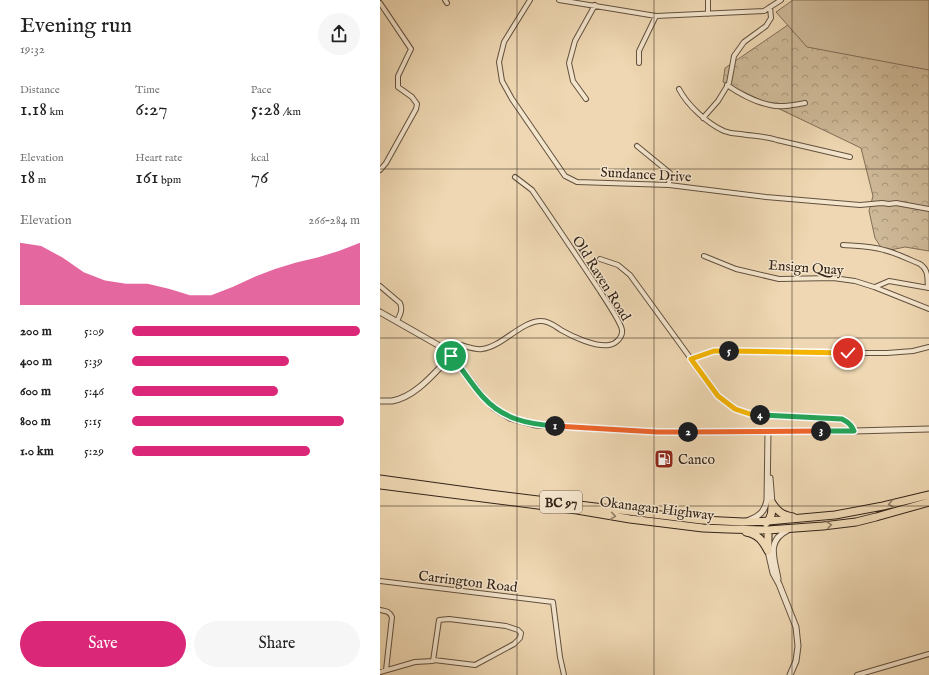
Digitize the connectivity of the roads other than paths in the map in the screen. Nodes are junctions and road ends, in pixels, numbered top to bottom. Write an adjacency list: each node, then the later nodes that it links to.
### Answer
1 (530, 0): 20 (street, Sundance Drive)
2 (559, 0): 6 (street)
3 (708, 0): 8 (street)
4 (781, 0): 7 (street)
5 (380, 3): 18 (street)
6 (595, 5): 9 (street); 13 (street)
7 (770, 7): 8 (street); 11 (street)
8 (708, 14): 9 (street)
9 (656, 16): 10 (street)
10 (639, 62)
11 (727, 86): 14 (street); 15 (street)
12 (679, 89): 15 (street)
13 (586, 99)
14 (805, 104)
15 (704, 118): 17 (street)
16 (637, 146): 20 (street)
17 (850, 157)
18 (380, 170)
19 (515, 177): 32 (street, Old Raven Road)
20 (669, 185): 21 (street, Sundance Drive)
21 (929, 209)
22 (843, 245): 27 (street)
23 (704, 256): 26 (street, Ensign Quay)
24 (600, 259): 33 (street)
25 (380, 286): 30 (street)
26 (874, 287): 27 (street); 28 (street, Ensign Quay)
27 (928, 288)
28 (929, 309)
29 (380, 312): 30 (street)
30 (397, 322): 32 (street)
31 (929, 347): 33 (street)
32 (451, 356): 34 (street); 37 (street)
33 (691, 359): 36 (street)
34 (380, 401)
35 (929, 429): 36 (street)
36 (854, 431): 37 (street)
37 (768, 432): 38 (street)
38 (768, 471): 43 (street); 46 (street)
39 (380, 479): 46 (highway, Okanagan Highway / BC 97)
40 (380, 485): 48 (highway, Okanagan Highway / BC 97, one-way to 48)
41 (929, 495): 44 (highway, Okanagan Highway / BC 97, one-way to 44)
42 (929, 502): 47 (highway, Okanagan Highway / BC 97, one-way to 42)
43 (772, 503): 44 (highway); 45 (highway)
44 (803, 518): 45 (highway, Okanagan Highway / BC 97); 49 (highway)
45 (768, 521): 46 (highway, Okanagan Highway / BC 97); 48 (highway)
46 (743, 522)
47 (790, 529): 49 (highway, Okanagan Highway / BC 97); 52 (street)
48 (728, 530): 49 (highway, Okanagan Highway / BC 97); 50 (highway)
49 (768, 530): 50 (highway)
50 (768, 551): 52 (street)
51 (380, 581): 58 (street, Carrington Road)
52 (779, 584): 59 (street)
53 (380, 610): 56 (street)
54 (929, 654): 60 (street)
55 (434, 660): 56 (street)
56 (386, 670): 57 (street)
57 (380, 672)
58 (564, 675)
59 (790, 675)
60 (857, 675)

